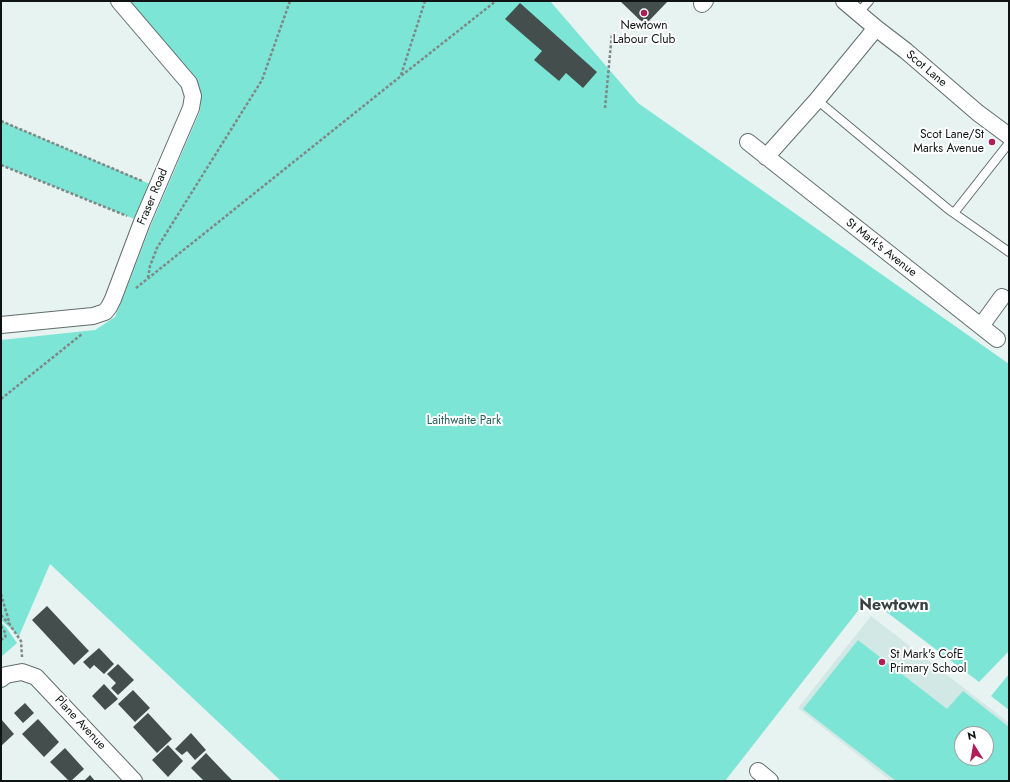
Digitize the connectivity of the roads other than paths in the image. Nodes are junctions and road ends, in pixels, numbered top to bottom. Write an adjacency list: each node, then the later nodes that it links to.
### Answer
1 (119, 1): 13 (street, Fraser Road)
2 (844, 1): 3 (street, Scot Lane)
3 (863, 7): 4 (street, Scot Lane)
4 (876, 28): 5 (street); 6 (street, Scot Lane)
5 (817, 100): 9 (street); 10 (lane)
6 (1009, 136)
7 (748, 142): 9 (street, St Mark's Avenue)
8 (1009, 143): 10 (lane)
9 (766, 157): 14 (street, St Mark's Avenue)
10 (954, 213): 11 (lane)
11 (1009, 252)
12 (1002, 297): 14 (street)
13 (1, 324)
14 (981, 326): 15 (street, St Mark's Avenue)
15 (997, 338)
16 (1, 679): 17 (street, Plane Avenue)
17 (134, 781)

